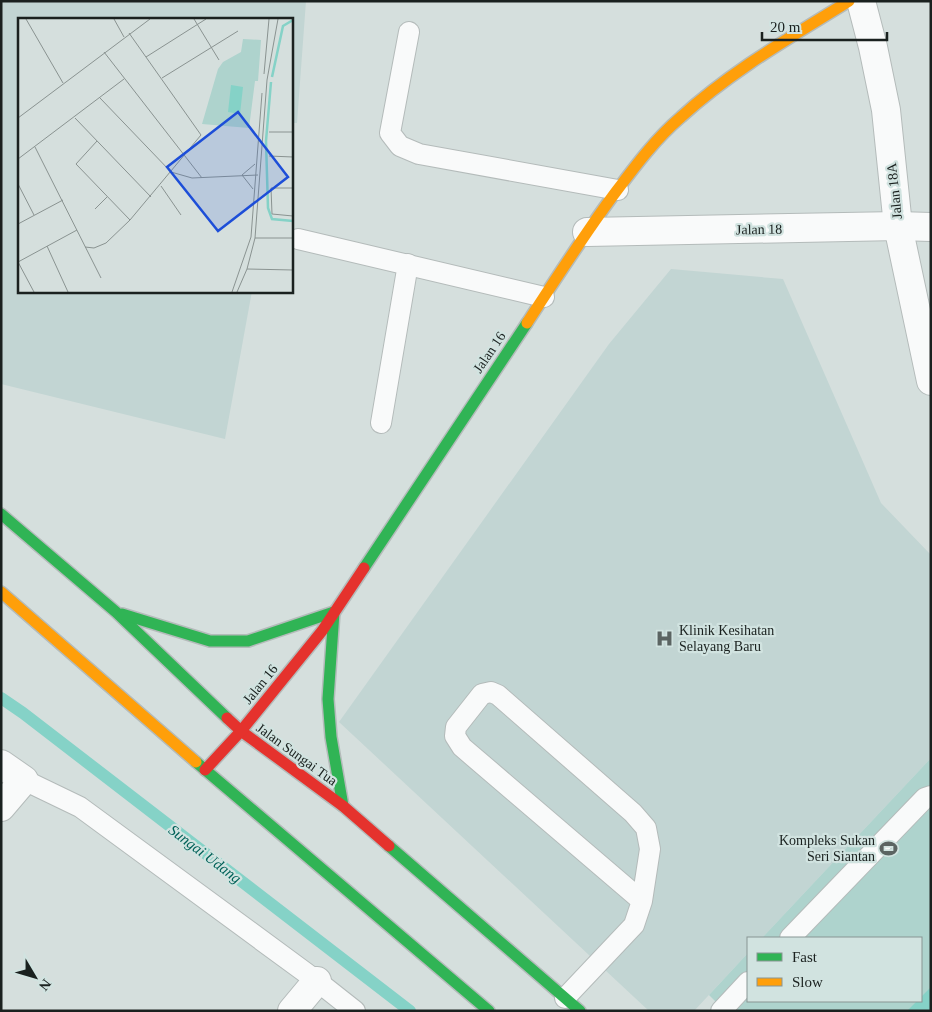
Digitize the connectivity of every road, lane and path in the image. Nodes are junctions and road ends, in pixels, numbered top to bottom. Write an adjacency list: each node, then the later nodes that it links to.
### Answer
1 (848, 1): 4 (main road, Jalan 16)
2 (861, 1): 5 (street, Jalan 18A)
3 (409, 32): 4 (lane)
4 (618, 190): 7 (main road, Jalan 16)
5 (898, 226): 6 (street, Jalan 18); 7 (street, Jalan 18); 11 (street, Jalan 18A)
6 (931, 227)
7 (587, 232): 10 (main road, Jalan 16)
8 (298, 240): 9 (lane)
9 (408, 264): 10 (lane); 12 (lane)
10 (544, 297): 16 (main road, Jalan 16)
11 (931, 380)
12 (381, 423)
13 (1, 514): 15 (main road, Jalan Sungai Tua)
14 (1, 592): 19 (main road)
15 (116, 612): 16 (main road); 17 (main road, Jalan Sungai Tua)
16 (334, 612): 17 (main road, Jalan 16); 22 (main road)
17 (241, 731): 19 (main road, Jalan 16); 22 (main road, Jalan Sungai Tua)
18 (1, 764): 20 (street)
19 (205, 770): 31 (main road)
20 (24, 780): 23 (street); 26 (lane)
21 (931, 796): 25 (lane)
22 (343, 806): 28 (main road, Jalan Sungai Tua)
23 (1, 807)
24 (642, 901): 24 (lane); 28 (lane)
25 (791, 937)
26 (317, 981): 29 (street); 30 (lane)
27 (747, 983): 32 (lane)
28 (573, 1006)
29 (292, 1011)
30 (355, 1011)
31 (490, 1011)
32 (721, 1011)

